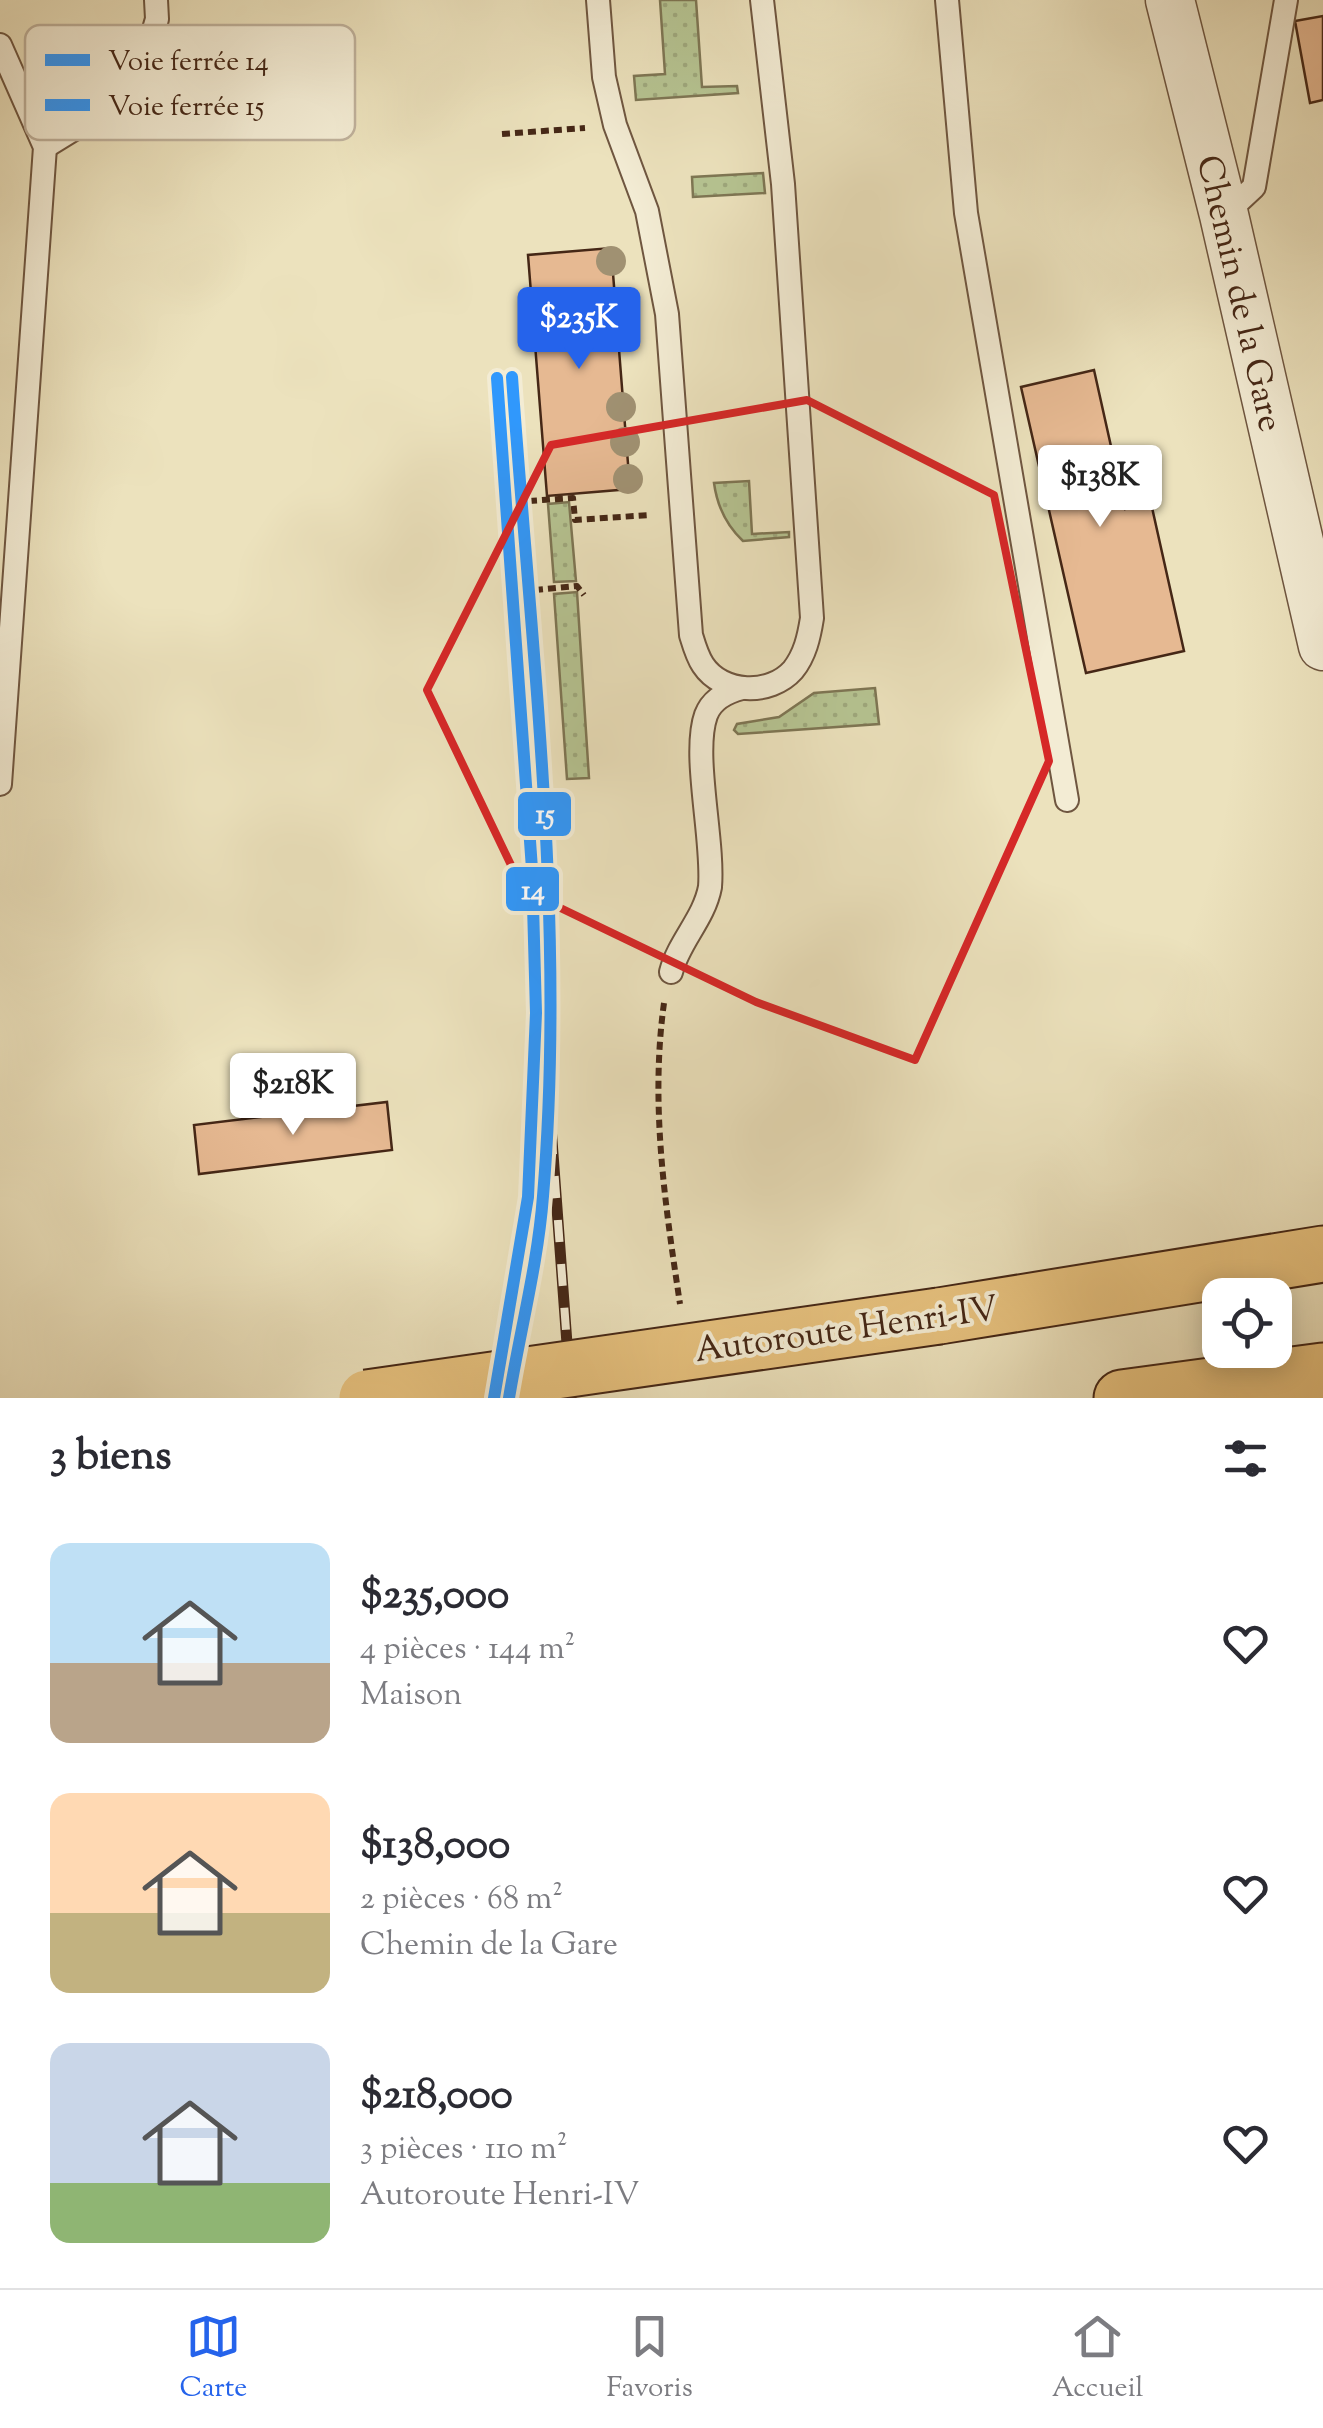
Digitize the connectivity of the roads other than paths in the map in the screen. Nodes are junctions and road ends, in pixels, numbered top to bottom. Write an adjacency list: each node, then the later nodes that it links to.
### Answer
1 (156, 0): 7 (lane)
2 (598, 0): 15 (lane)
3 (762, 0): 15 (lane)
4 (947, 0): 17 (lane)
5 (1170, 0): 13 (street, Chemin de la Gare)
6 (1286, 0): 13 (lane)
7 (155, 25)
8 (0, 46): 9 (lane)
9 (25, 103)
10 (41, 140): 12 (lane)
11 (58, 140): 12 (lane)
12 (45, 148): 16 (lane)
13 (1224, 214): 14 (street, Chemin de la Gare)
14 (1323, 646)
15 (742, 688): 18 (lane)
16 (0, 784)
17 (1067, 800)
18 (671, 972)
19 (1323, 1254): 21 (highway, Autoroute Henri-IV, bridge)
20 (1323, 1371): 22 (highway)
21 (368, 1398)
22 (1122, 1398)

